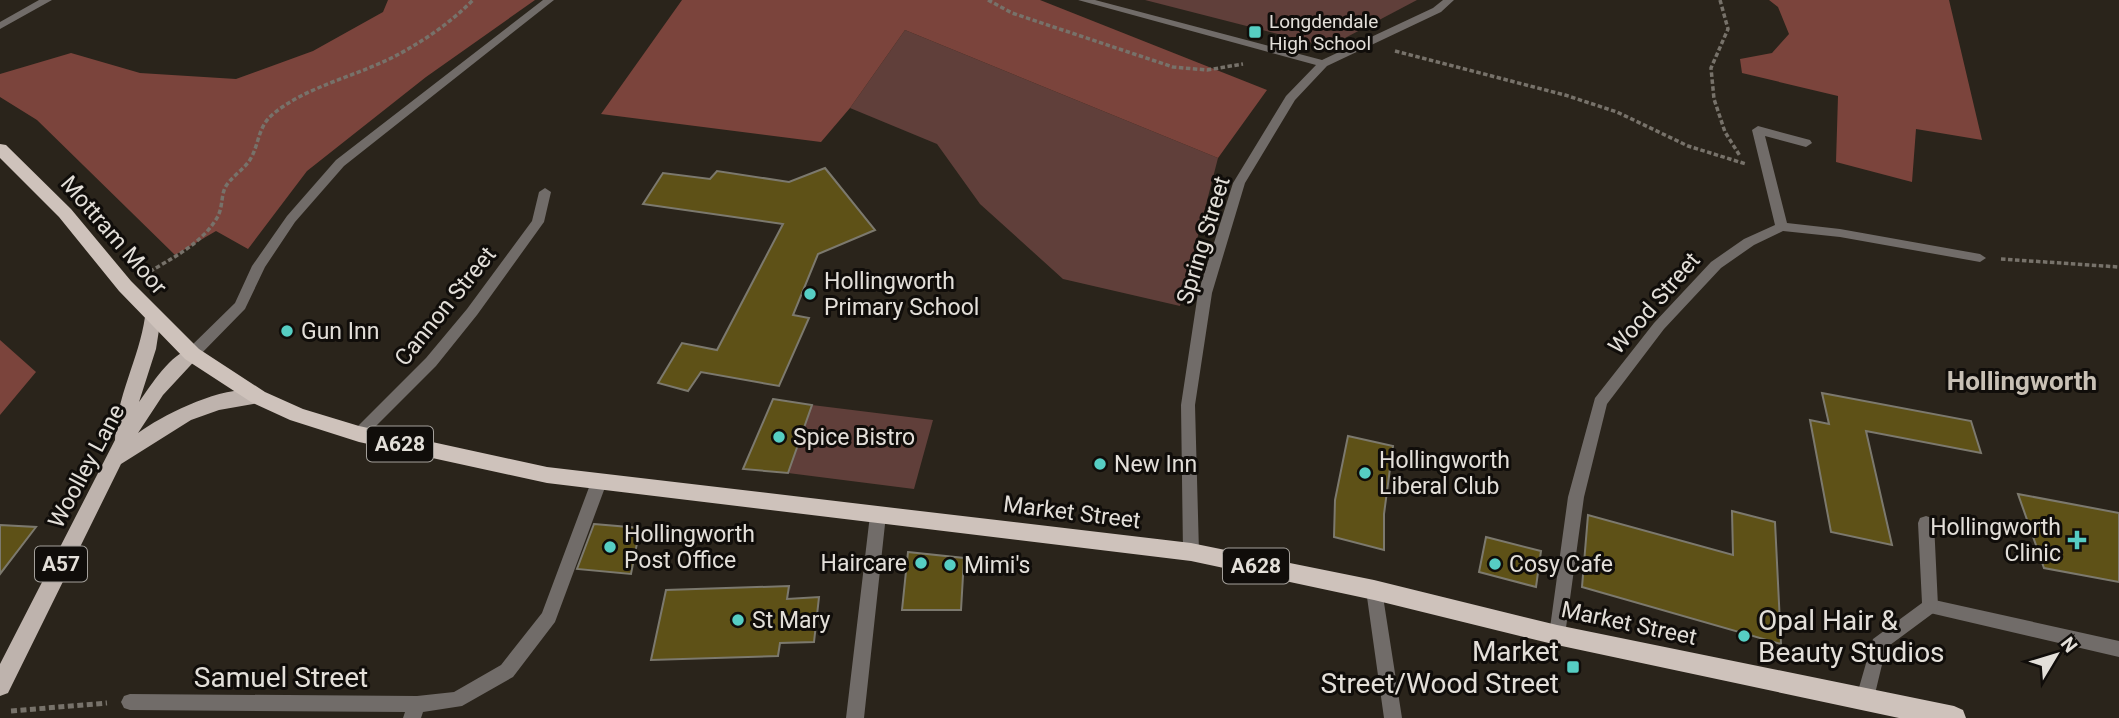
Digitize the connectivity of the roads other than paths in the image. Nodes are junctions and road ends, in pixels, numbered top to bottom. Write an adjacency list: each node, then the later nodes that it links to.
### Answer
1 (47, 0): 5 (street)
2 (549, 0): 13 (street)
3 (1083, 0): 6 (street)
4 (1449, 0): 6 (street, Spring Street)
5 (0, 26)
6 (1323, 64): 21 (street, Spring Street)
7 (1806, 144): 10 (street)
8 (0, 149): 12 (highway, Mottram Moor)
9 (545, 192): 15 (street, Cannon Street)
10 (1782, 227): 11 (street); 24 (street, Wood Street)
11 (1980, 258)
12 (153, 317): 13 (highway, Mottram Moor); 16 (main road)
13 (192, 354): 14 (highway, Market Street / A628); 16 (main road, Woolley Lane / A57)
14 (258, 397): 15 (highway, Market Street / A628); 17 (main road)
15 (359, 434): 18 (highway, Market Street / A628)
16 (124, 443): 17 (main road, Woolley Lane / A57)
17 (114, 463): 26 (main road, Woolley Lane / A57)
18 (599, 482): 19 (highway, Market Street / A628); 29 (street, Samuel Street)
19 (878, 515): 21 (highway, Market Street / A628); 30 (street)
20 (1926, 523): 23 (street)
21 (1191, 552): 22 (highway, Market Street / A628)
22 (1374, 590): 24 (highway, Market Street / A628); 31 (street)
23 (1930, 606): 25 (street); 27 (street)
24 (1557, 635): 27 (highway, Market Street / A628)
25 (2119, 649)
26 (0, 686)
27 (1865, 698): 32 (highway, Market Street / A628)
28 (130, 702): 29 (street, Samuel Street)
29 (414, 711)
30 (855, 718)
31 (1393, 718)
32 (1954, 718)

